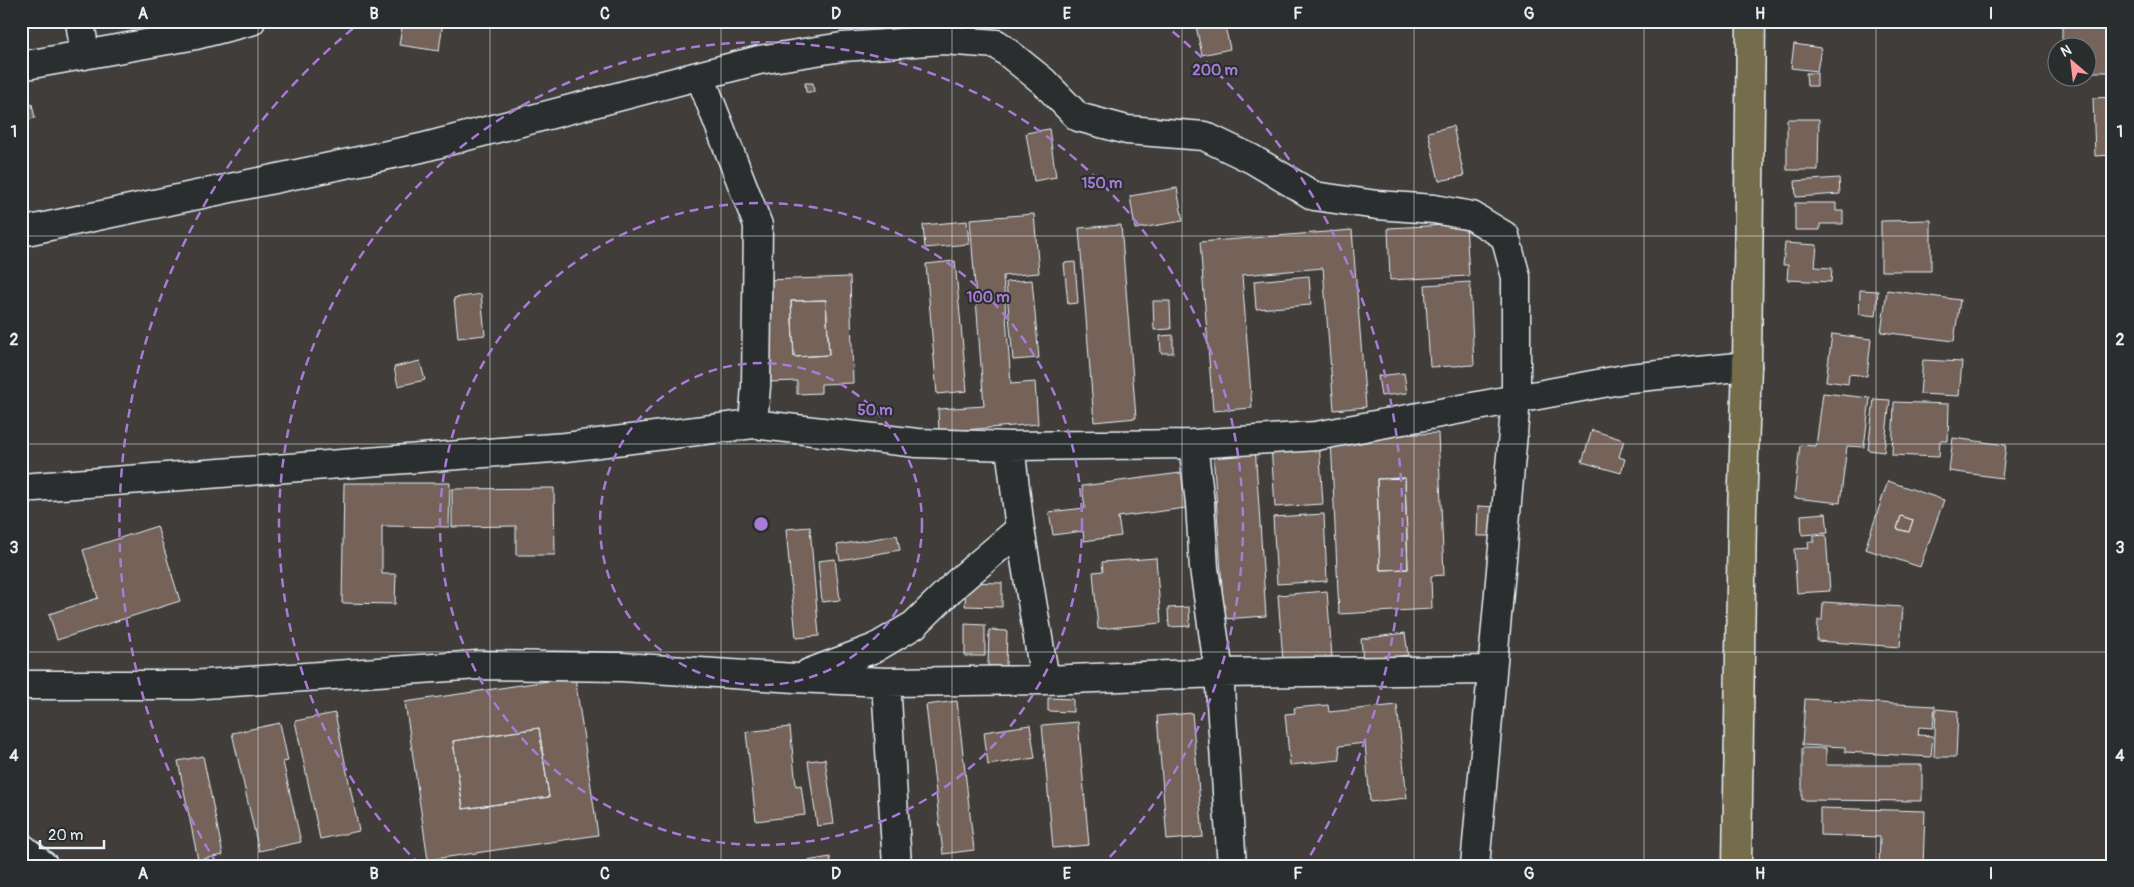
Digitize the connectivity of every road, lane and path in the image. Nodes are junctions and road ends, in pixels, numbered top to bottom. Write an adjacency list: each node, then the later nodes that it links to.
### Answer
1 (80, 21): 4 (street)
2 (250, 21): 4 (street)
3 (1751, 21): 8 (main road)
4 (85, 55): 5 (street)
5 (21, 66)
6 (700, 76): 7 (street); 9 (street); 10 (street)
7 (21, 232)
8 (1747, 366): 9 (street); 26 (main road)
9 (1516, 399): 11 (street); 15 (street)
10 (753, 424): 12 (street); 13 (street)
11 (1193, 444): 12 (street); 16 (street)
12 (1010, 446): 14 (street)
13 (21, 488)
14 (1020, 529): 17 (street); 18 (street)
15 (1492, 670): 16 (street); 25 (street)
16 (1219, 673): 18 (street); 24 (street)
17 (795, 678): 19 (street); 20 (street)
18 (1045, 680): 19 (street)
19 (886, 682): 23 (street)
20 (21, 685)
21 (21, 847): 22 (street)
22 (44, 866)
23 (897, 866)
24 (1232, 866)
25 (1476, 866)
26 (1738, 866)

